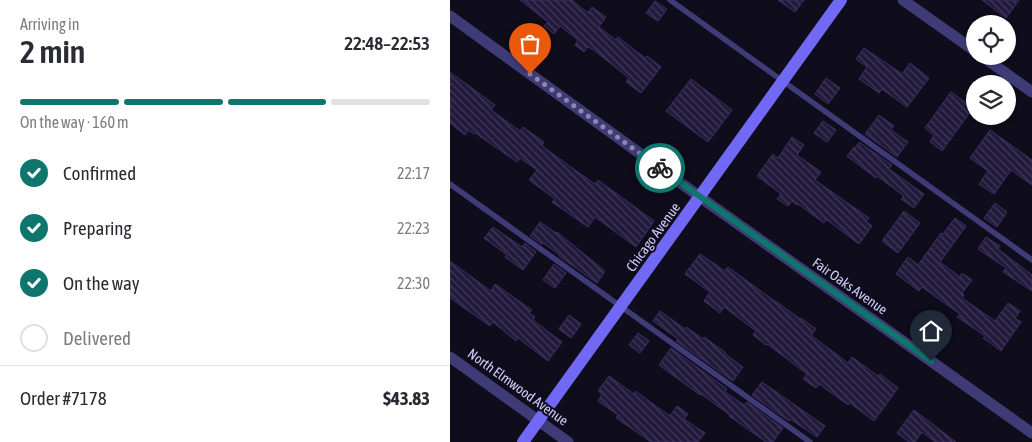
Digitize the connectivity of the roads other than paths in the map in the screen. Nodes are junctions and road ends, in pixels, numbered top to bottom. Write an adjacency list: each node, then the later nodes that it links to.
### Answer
1 (670, 0): 7 (lane)
2 (841, 0): 7 (main road, Chicago Avenue)
3 (903, 0): 5 (street)
4 (450, 16): 10 (street, Fair Oaks Avenue)
5 (966, 46)
6 (994, 65): 8 (street)
7 (783, 81): 10 (main road, Chicago Avenue); 11 (lane)
8 (1032, 92)
9 (450, 184): 12 (lane)
10 (700, 197): 12 (main road, Chicago Avenue); 15 (street, Fair Oaks Avenue)
11 (1032, 260)
12 (621, 306): 14 (main road, Chicago Avenue); 18 (lane)
13 (450, 357): 14 (street, North Elmwood Avenue)
14 (538, 421): 16 (main road, Chicago Avenue); 17 (street, North Elmwood Avenue)
15 (1032, 434)
16 (523, 442)
17 (568, 442)
18 (810, 442)

